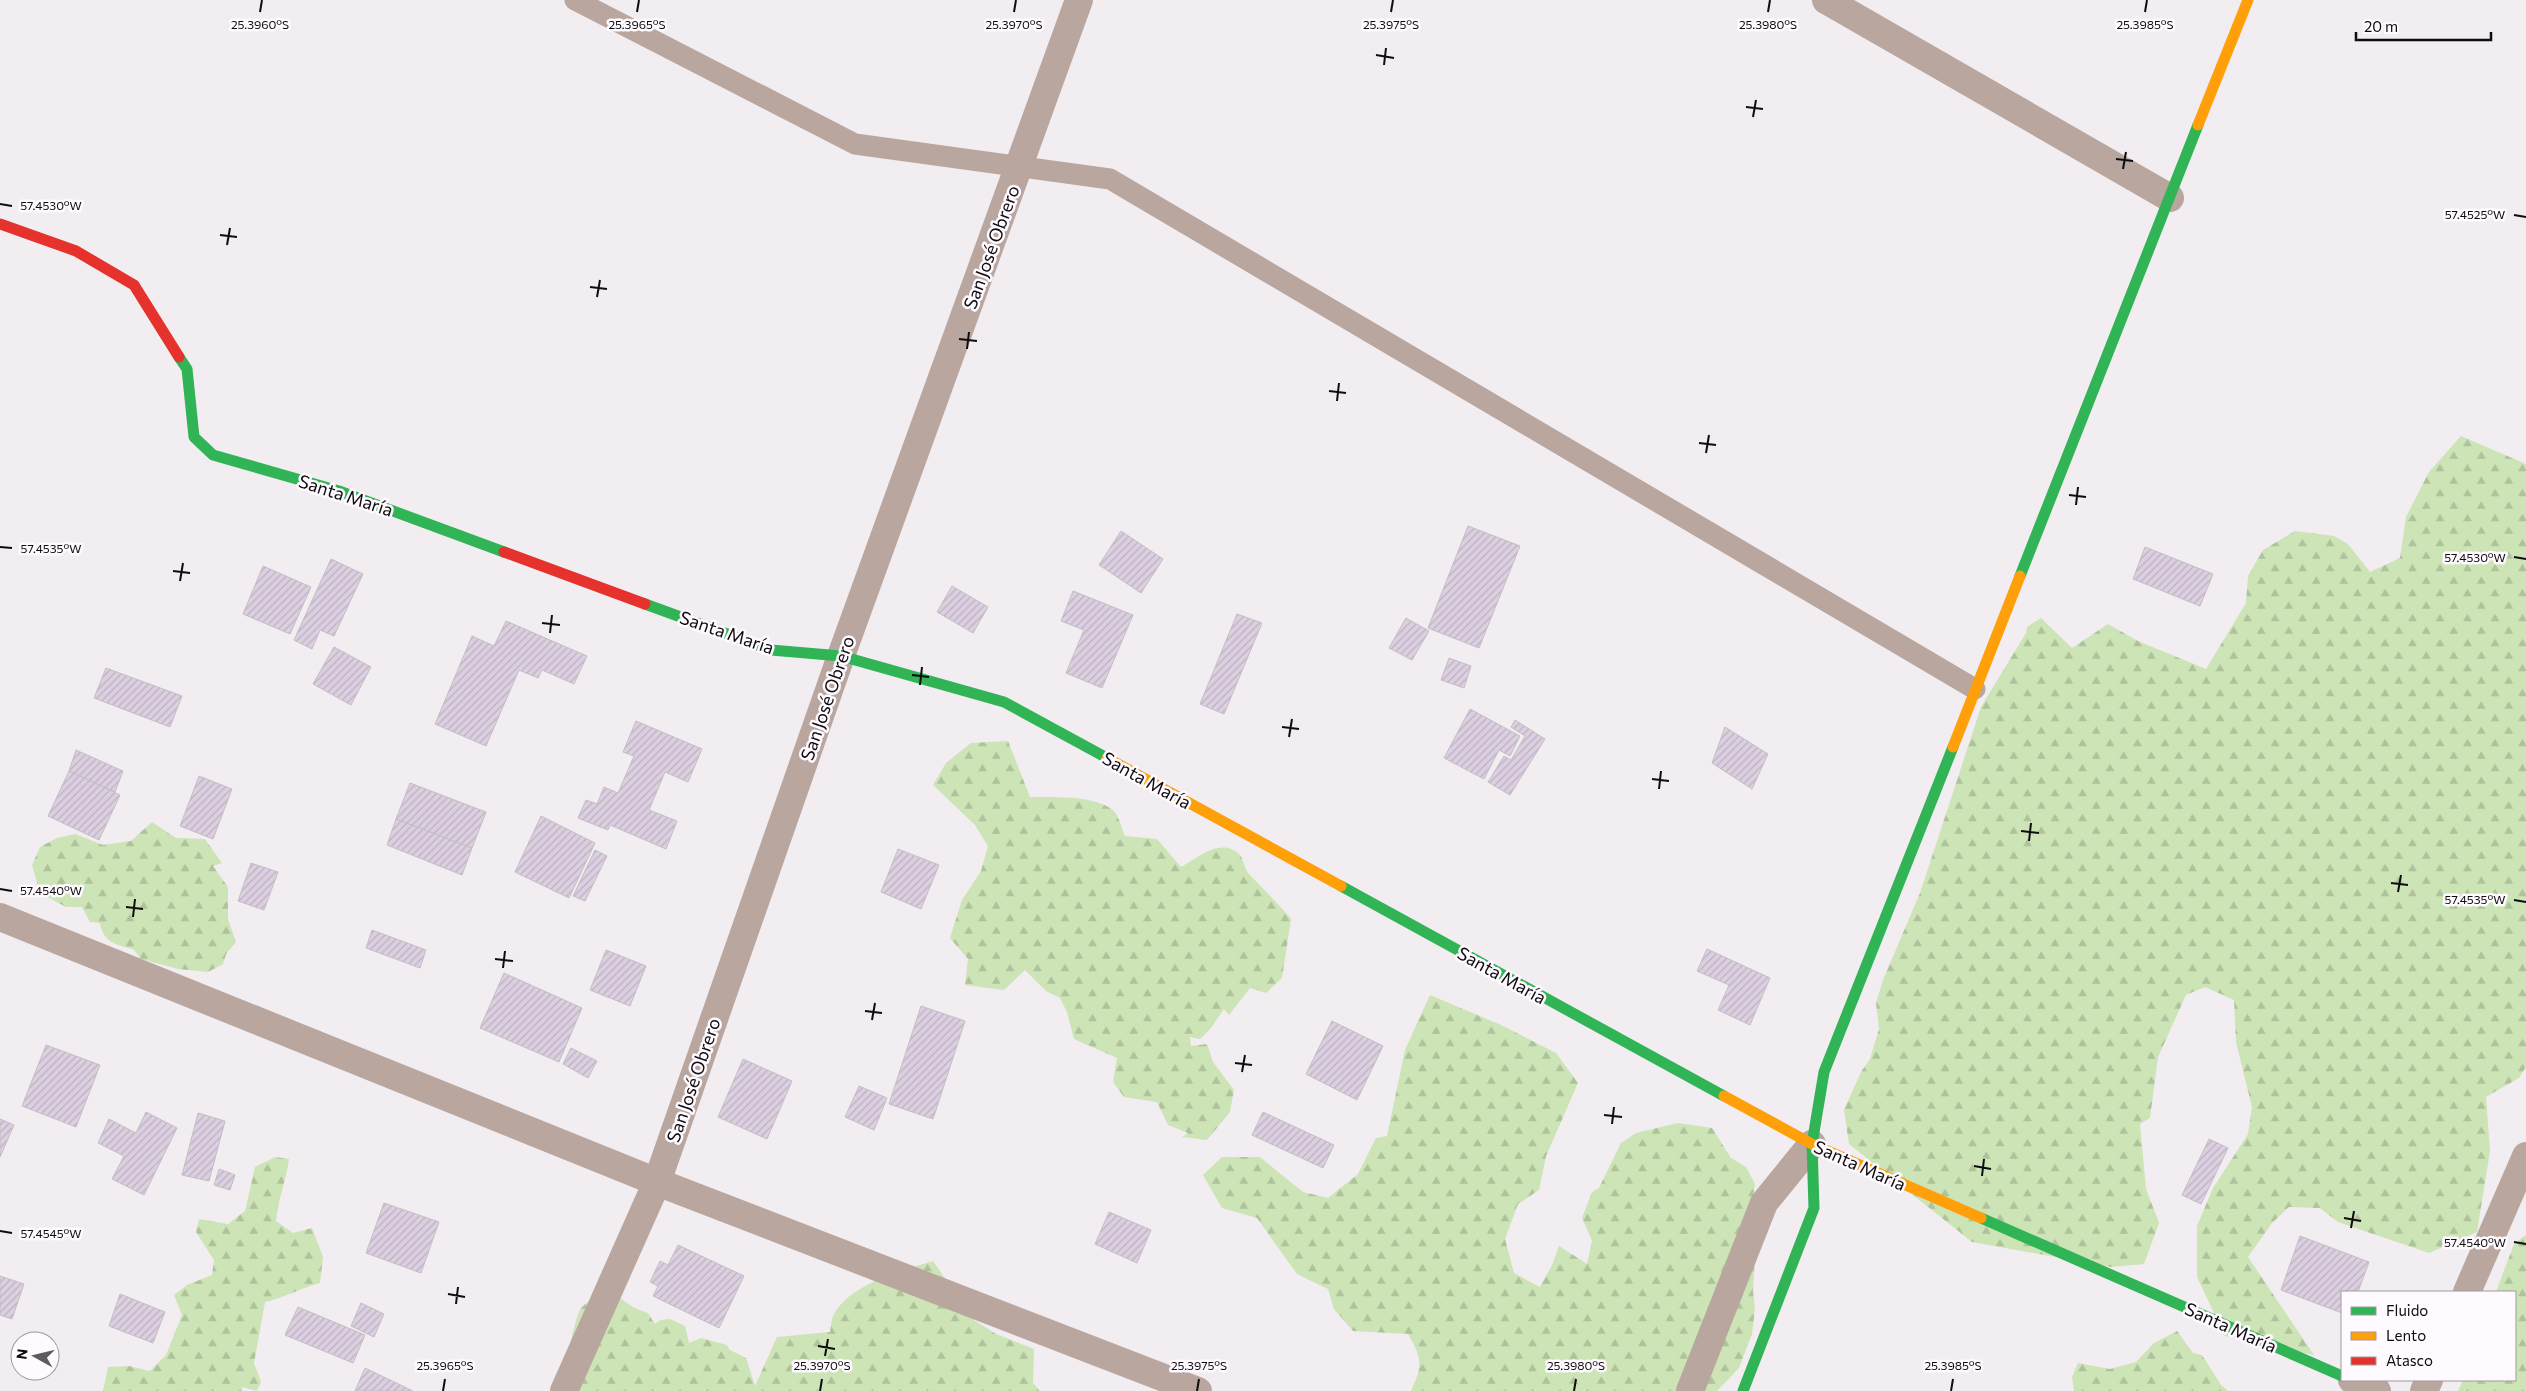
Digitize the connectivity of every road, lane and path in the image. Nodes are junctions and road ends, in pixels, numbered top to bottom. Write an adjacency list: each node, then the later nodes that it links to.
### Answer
1 (575, 0): 5 (lane)
2 (1079, 0): 5 (street, San José Obrero)
3 (1826, 0): 6 (street)
4 (2248, 0): 6 (street)
5 (1020, 165): 8 (street, San José Obrero); 9 (lane)
6 (2170, 198): 9 (street)
7 (0, 224): 8 (street, Santa María)
8 (842, 656): 11 (street, Santa María); 13 (street, San José Obrero)
9 (1976, 689): 11 (street)
10 (0, 916): 13 (street)
11 (1812, 1144): 15 (street, Santa María); 19 (street); 20 (street)
12 (2526, 1156): 14 (street)
13 (657, 1182): 17 (street, San José Obrero); 18 (street)
14 (2467, 1291)
15 (2341, 1376)
16 (2354, 1381): 21 (street)
17 (564, 1391)
18 (1198, 1391)
19 (1690, 1391)
20 (1743, 1391)
21 (2377, 1391)

